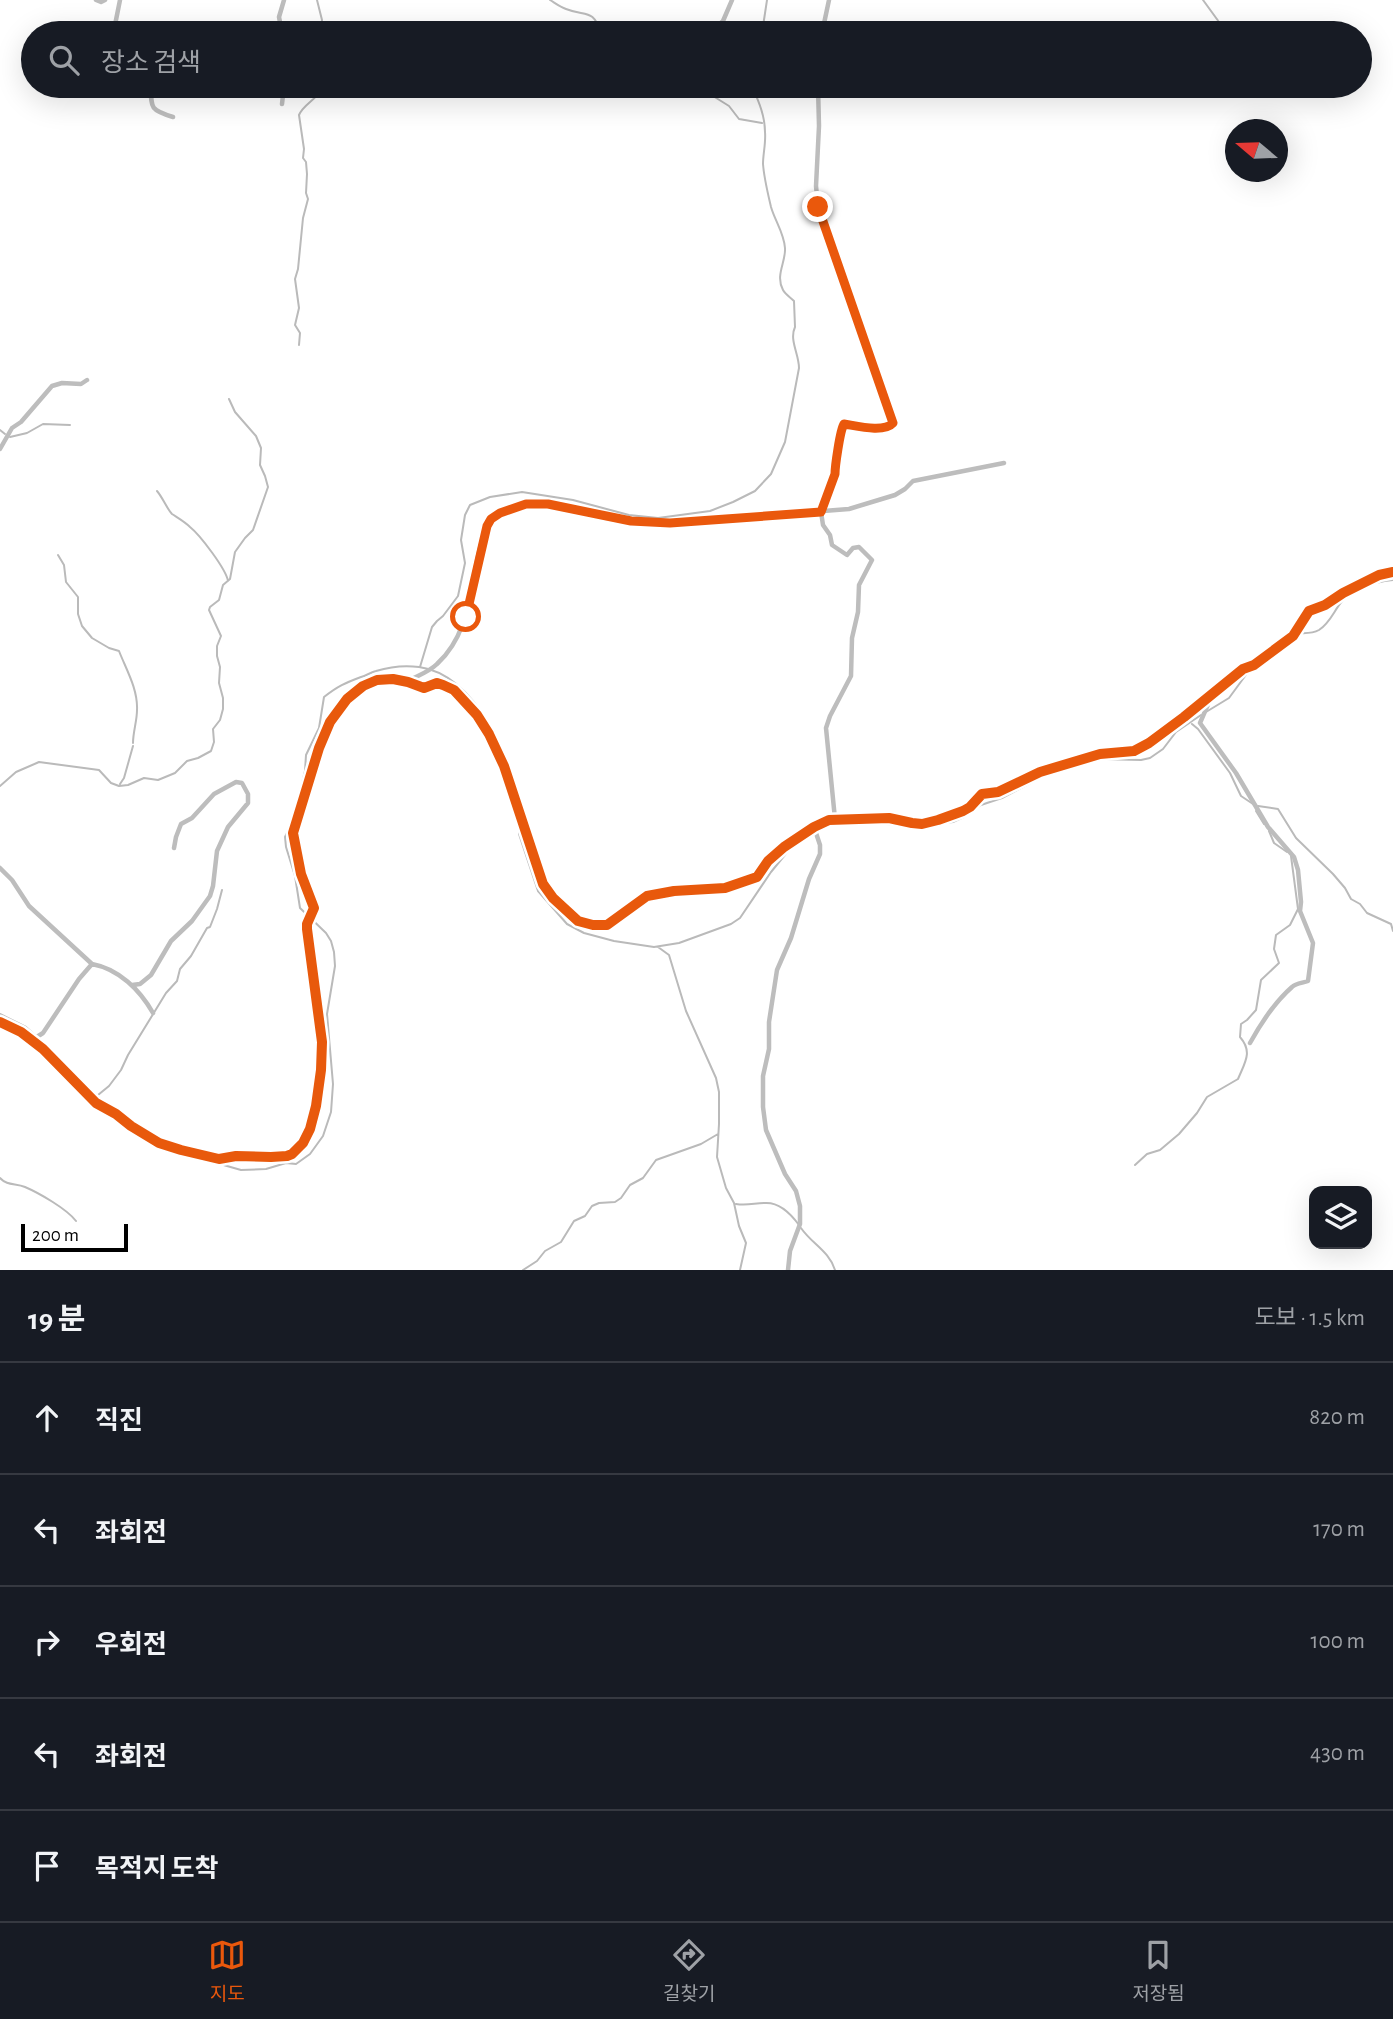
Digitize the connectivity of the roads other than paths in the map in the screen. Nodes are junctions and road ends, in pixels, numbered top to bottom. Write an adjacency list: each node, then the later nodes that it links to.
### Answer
1 (96, 0): 2 (street)
2 (105, 0)
3 (120, 0): 7 (street)
4 (284, 0): 8 (street)
5 (732, 0): 9 (street)
6 (829, 0): 10 (street)
7 (116, 21)
8 (280, 21)
9 (723, 21)
10 (825, 21)
11 (150, 98): 15 (street)
12 (283, 98): 14 (street)
13 (818, 98): 19 (street)
14 (282, 104)
15 (173, 117)
16 (87, 380): 17 (street)
17 (0, 449)
18 (1004, 463): 19 (street)
19 (821, 512): 21 (street); 23 (street)
20 (1393, 572): 22 (street)
21 (408, 682): 24 (street); 31 (street)
22 (1212, 695): 23 (street); 32 (street)
23 (835, 819): 24 (street)
24 (814, 827): 33 (street)
25 (174, 848): 28 (street)
26 (0, 868): 27 (street)
27 (92, 964): 28 (street); 31 (street)
28 (132, 985): 29 (street)
29 (153, 1013)
30 (0, 1022): 31 (street)
31 (32, 1040)
32 (1250, 1043)
33 (788, 1270)

